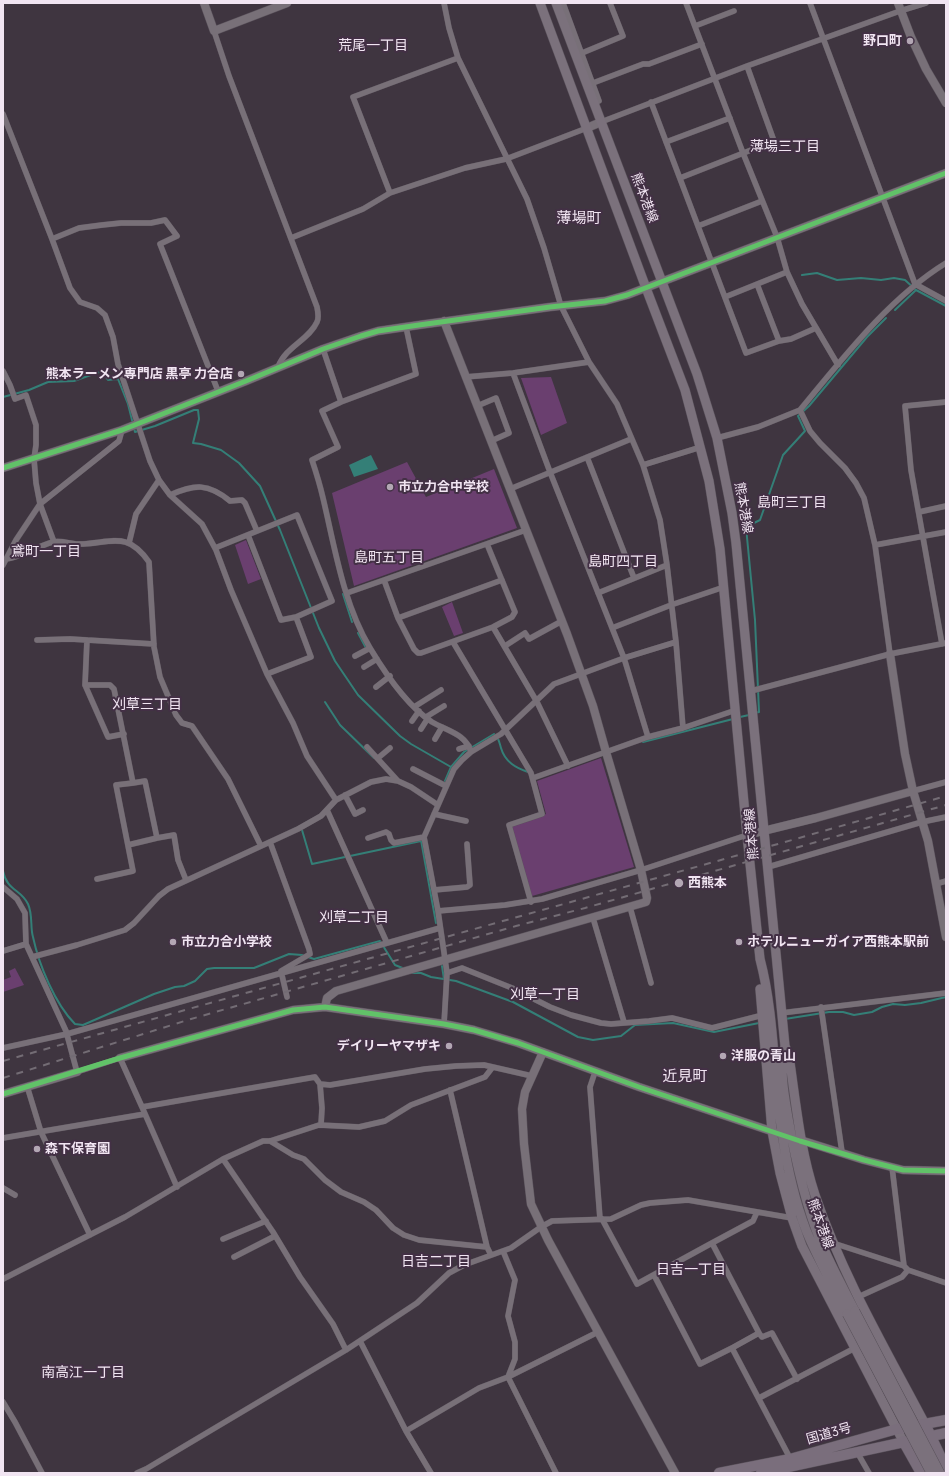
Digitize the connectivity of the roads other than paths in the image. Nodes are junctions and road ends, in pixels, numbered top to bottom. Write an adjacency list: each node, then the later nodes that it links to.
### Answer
1 (204, 3): 14 (street)
2 (287, 3): 14 (street)
3 (444, 3): 18 (street)
4 (540, 3): 28 (main road, 熊本港線)
5 (556, 3): 27 (main road, 熊本港線)
6 (563, 3): 17 (street)
7 (610, 3): 17 (street)
8 (686, 3): 13 (street)
9 (810, 3): 15 (street)
10 (926, 3): 11 (street)
11 (899, 7): 15 (street); 22 (street)
12 (734, 11): 13 (street)
13 (695, 26): 16 (street)
14 (214, 31): 38 (street)
15 (823, 38): 19 (street); 35 (street)
16 (702, 44): 20 (street); 21 (street)
17 (582, 53): 21 (street)
18 (458, 58): 31 (street); 34 (street)
19 (747, 66): 20 (street); 30 (street)
20 (715, 79): 24 (street); 26 (street)
21 (593, 83): 23 (street)
22 (945, 99)
23 (599, 100)
24 (651, 102): 27 (street); 29 (street)
25 (3, 114): 40 (street)
26 (730, 118): 29 (street); 30 (street)
27 (602, 122): 28 (street); 44 (main road, 熊本港線)
28 (587, 128): 31 (street); 47 (main road, 熊本港線)
29 (666, 142): 33 (street)
30 (743, 153): 33 (street); 36 (street)
31 (506, 159): 34 (street); 50 (street)
32 (946, 173): 35 (street)
33 (680, 178): 37 (street)
34 (390, 193): 38 (street)
35 (882, 197): 39 (street); 46 (street)
36 (762, 201): 37 (street); 39 (street)
37 (698, 226): 41 (street)
38 (291, 238): 58 (street)
39 (777, 238): 41 (street); 43 (street)
40 (52, 239): 62 (street); 67 (street)
41 (712, 263): 44 (street); 48 (street)
42 (946, 263): 46 (street)
43 (787, 272): 45 (street); 53 (street)
44 (662, 282): 47 (street); 69 (main road, 熊本港線)
45 (756, 284): 48 (street); 54 (street)
46 (916, 284): 49 (street); 57 (street)
47 (646, 288): 50 (street); 72 (main road, 熊本港線)
48 (725, 296): 54 (street)
49 (946, 301)
50 (562, 306): 51 (street); 56 (street)
51 (444, 321): 52 (street); 61 (street)
52 (406, 327): 55 (street); 63 (street)
53 (816, 328): 54 (street); 57 (street)
54 (779, 341)
55 (323, 349): 58 (street); 63 (street)
56 (589, 362): 60 (street); 70 (street)
57 (838, 365): 66 (street)
58 (278, 367): 62 (street)
59 (3, 371): 74 (street)
60 (513, 373): 61 (street); 77 (street)
61 (465, 377): 65 (street)
62 (218, 391): 67 (street)
63 (341, 402): 101 (street)
64 (946, 402): 83 (street)
65 (477, 406): 71 (street); 71 (street)
66 (800, 410): 69 (street); 92 (street)
67 (138, 424): 68 (street); 78 (street)
68 (122, 430): 74 (street); 81 (street)
69 (717, 438): 128 (main road, 熊本港線)
70 (631, 439): 73 (street); 75 (street)
71 (492, 441): 79 (street)
72 (701, 447): 75 (street); 100 (main road, 熊本港線)
73 (587, 457): 77 (street); 97 (street)
74 (34, 459): 76 (street); 81 (street)
75 (643, 465): 96 (street)
76 (3, 468)
77 (550, 472): 79 (street); 102 (street)
78 (159, 480): 80 (street); 90 (street)
79 (510, 489): 84 (street)
80 (170, 495): 85 (street); 93 (street)
81 (40, 504): 89 (street); 94 (street)
82 (946, 506): 83 (street)
83 (919, 512): 88 (street)
84 (526, 530): 91 (street); 106 (street)
85 (257, 531): 87 (street); 104 (street)
86 (946, 532): 88 (street)
87 (248, 535): 93 (street); 104 (street)
88 (923, 536): 92 (street); 114 (street)
89 (54, 542): 90 (street); 94 (street)
90 (129, 543): 113 (street)
91 (487, 544): 98 (street); 99 (street)
92 (875, 545): 117 (street)
93 (215, 548): 123 (street)
94 (6, 559): 95 (street)
95 (3, 565)
96 (667, 565): 97 (street); 103 (street)
97 (634, 578): 102 (street)
98 (384, 580): 101 (street); 105 (street)
99 (502, 580): 105 (street); 107 (street)
100 (724, 587): 103 (street); 132 (main road, 熊本港線)
101 (347, 593): 116 (street)
102 (598, 593): 108 (street)
103 (671, 605): 108 (street); 112 (street)
104 (296, 617): 123 (street)
105 (398, 618): 111 (street)
106 (562, 621): 115 (street); 122 (street)
107 (493, 627): 111 (street); 115 (street)
108 (612, 628): 119 (street)
109 (37, 640): 110 (street)
110 (86, 640): 113 (street); 125 (street)
111 (453, 642): 138 (street)
112 (676, 642): 119 (street); 136 (street)
113 (154, 644): 174 (street)
114 (944, 644): 117 (street)
115 (505, 646): 129 (street)
116 (370, 648): 118 (street); 120 (street)
117 (890, 654): 128 (street); 156 (street)
118 (355, 656)
119 (624, 658): 122 (street); 140 (street)
120 (378, 659): 121 (street); 124 (street)
121 (364, 667)
122 (581, 673): 129 (street); 147 (street)
123 (267, 674): 158 (street)
124 (390, 676): 126 (street); 131 (street)
125 (85, 684): 139 (street); 139 (street)
126 (376, 687)
127 (441, 690): 131 (street)
128 (751, 691): 166 (main road, 熊本港線)
129 (537, 702): 138 (street); 149 (street)
130 (444, 706): 133 (street)
131 (417, 709): 133 (street); 134 (street)
132 (736, 710): 136 (street); 167 (main road, 熊本港線)
133 (427, 718): 135 (street); 137 (street)
134 (412, 721)
135 (442, 727): 141 (street); 143 (street)
136 (683, 728): 140 (street)
137 (421, 729)
138 (506, 730): 146 (street); 151 (street)
139 (124, 734): 154 (street)
140 (648, 737): 147 (street)
141 (435, 739)
142 (367, 746): 148 (street)
143 (469, 746): 145 (street); 146 (street)
144 (390, 748): 148 (street)
145 (459, 749)
146 (471, 752): 155 (street)
147 (606, 752): 149 (street); 176 (street)
148 (378, 758): 152 (street)
149 (568, 766): 151 (street)
150 (413, 769): 155 (street)
151 (533, 778): 183 (street)
152 (398, 781): 157 (street); 159 (street)
153 (946, 782): 156 (street)
154 (134, 783): 169 (street); 173 (street)
155 (446, 786): 159 (street)
156 (913, 791): 165 (street); 166 (street)
157 (345, 795): 158 (street); 161 (street)
158 (336, 800): 160 (street)
159 (438, 804): 162 (street)
160 (327, 810): 171 (street); 189 (street)
161 (363, 810)
162 (434, 814): 164 (street); 168 (street)
163 (946, 817): 165 (street)
164 (466, 821)
165 (922, 822): 175 (street); 180 (street)
166 (765, 831): 167 (street); 175 (main road, 熊本港線)
167 (747, 835): 176 (street); 193 (main road, 熊本港線)
168 (424, 837): 170 (street); 182 (street)
169 (157, 838): 173 (street); 178 (street)
170 (368, 838)
171 (270, 842): 174 (street); 196 (street)
172 (468, 844): 182 (street)
173 (128, 845): 177 (street)
174 (261, 846): 178 (street)
175 (768, 867): 202 (main road, 熊本港線)
176 (641, 870): 183 (street); 184 (street)
177 (97, 879)
178 (186, 880): 192 (street)
179 (946, 881): 180 (street)
180 (936, 884): 188 (street)
181 (3, 887): 190 (street)
182 (434, 890): 185 (street)
183 (531, 902): 185 (street)
184 (630, 907): 186 (street); 197 (street)
185 (438, 911): 187 (street)
186 (593, 918): 194 (street); 204 (street)
187 (440, 928): 189 (street); 194 (street)
188 (946, 937)
189 (387, 943): 196 (street)
190 (26, 944): 191 (street); 192 (street)
191 (3, 951)
192 (32, 957): 206 (street)
193 (760, 959): 203 (main road, 熊本港線); 223 (main road, 熊本港線)
194 (445, 960): 195 (street); 200 (street)
195 (447, 973): 204 (street); 205 (street)
196 (281, 974): 199 (street); 206 (street)
197 (651, 983)
198 (946, 993): 201 (street)
199 (286, 997)
200 (325, 1007): 205 (street); 209 (street)
201 (821, 1007): 202 (street); 227 (street)
202 (781, 1012): 225 (main road, 熊本港線)
203 (763, 1015): 204 (street); 221 (main road, 熊本港線)
204 (624, 1022)
205 (444, 1024): 208 (street)
206 (67, 1034): 207 (street); 211 (street)
207 (3, 1048)
208 (543, 1052): 212 (street); 213 (street)
209 (120, 1058): 211 (street); 218 (street)
210 (492, 1068): 213 (street); 214 (street); 216 (street)
211 (77, 1072): 215 (street)
212 (595, 1072): 221 (street); 236 (street)
213 (532, 1076): 238 (street)
214 (320, 1084): 218 (street); 220 (street)
215 (27, 1086): 217 (street); 222 (street)
216 (450, 1090): 220 (street); 244 (street)
217 (3, 1094)
218 (142, 1107): 219 (street)
219 (145, 1114): 222 (street); 231 (street)
220 (321, 1125): 226 (street)
221 (772, 1131): 223 (street); 235 (main road, 熊本港線)
222 (41, 1132): 224 (street); 239 (street)
223 (782, 1134): 225 (street); 253 (main road, 熊本港線)
224 (3, 1138)
225 (796, 1139): 227 (street); 242 (main road, 熊本港線); 253 (main road, 熊本港線)
226 (270, 1140): 228 (street); 244 (street)
227 (842, 1152): 229 (street)
228 (224, 1159): 231 (street); 237 (street)
229 (892, 1167): 230 (street); 248 (street)
230 (946, 1171)
231 (177, 1187): 239 (street)
232 (3, 1188): 233 (street)
233 (15, 1195)
234 (757, 1212): 235 (street); 236 (street); 243 (street)
235 (792, 1218): 258 (main road, 熊本港線)
236 (601, 1219): 238 (street); 249 (street)
237 (266, 1221): 240 (street); 241 (street)
238 (541, 1227): 245 (street); 254 (street)
239 (90, 1235): 250 (street)
240 (276, 1236): 247 (street); 259 (street)
241 (223, 1239)
242 (833, 1242): 248 (street); 252 (main road, 熊本港線)
243 (712, 1243): 249 (street); 255 (street)
244 (487, 1247): 246 (street)
245 (503, 1251): 246 (street); 260 (street)
246 (491, 1255): 256 (street)
247 (234, 1257)
248 (906, 1268): 251 (street); 252 (street)
249 (654, 1275): 257 (street)
250 (3, 1279)
251 (946, 1283)
252 (858, 1297): 265 (main road, 熊本港線)
253 (851, 1313): 283 (main road, 熊本港線, bridge); 284 (main road, 熊本港線, bridge)
254 (598, 1332): 260 (street); 278 (street)
255 (758, 1332): 257 (street); 261 (street)
256 (360, 1341): 259 (street); 267 (street)
257 (732, 1348): 262 (street)
258 (855, 1348): 261 (street); 266 (main road, 熊本港線)
259 (346, 1350): 275 (street)
260 (508, 1377): 267 (street); 277 (street)
261 (797, 1379): 262 (street)
262 (759, 1398): 272 (street)
263 (3, 1402): 274 (street)
264 (946, 1420): 265 (highway, 国道3号)
265 (925, 1424): 266 (highway, 国道3号); 269 (highway)
266 (897, 1429): 270 (main road, 熊本港線); 272 (highway, 国道3号)
267 (406, 1431): 276 (street)
268 (946, 1433): 269 (highway, 国道3号)
269 (930, 1435): 270 (highway, 国道3号); 273 (highway)
270 (903, 1441): 271 (highway, 国道3号); 282 (highway)
271 (857, 1452): 272 (highway, 国道3号); 281 (street)
272 (792, 1462): 279 (highway, 国道3号); 280 (highway, 国道3号)
273 (946, 1468)
274 (42, 1473)
275 (137, 1473)
276 (431, 1473)
277 (556, 1473)
278 (675, 1473)
279 (719, 1473)
280 (761, 1473)
281 (869, 1473)
282 (921, 1473)
283 (931, 1473)
284 (940, 1473)

